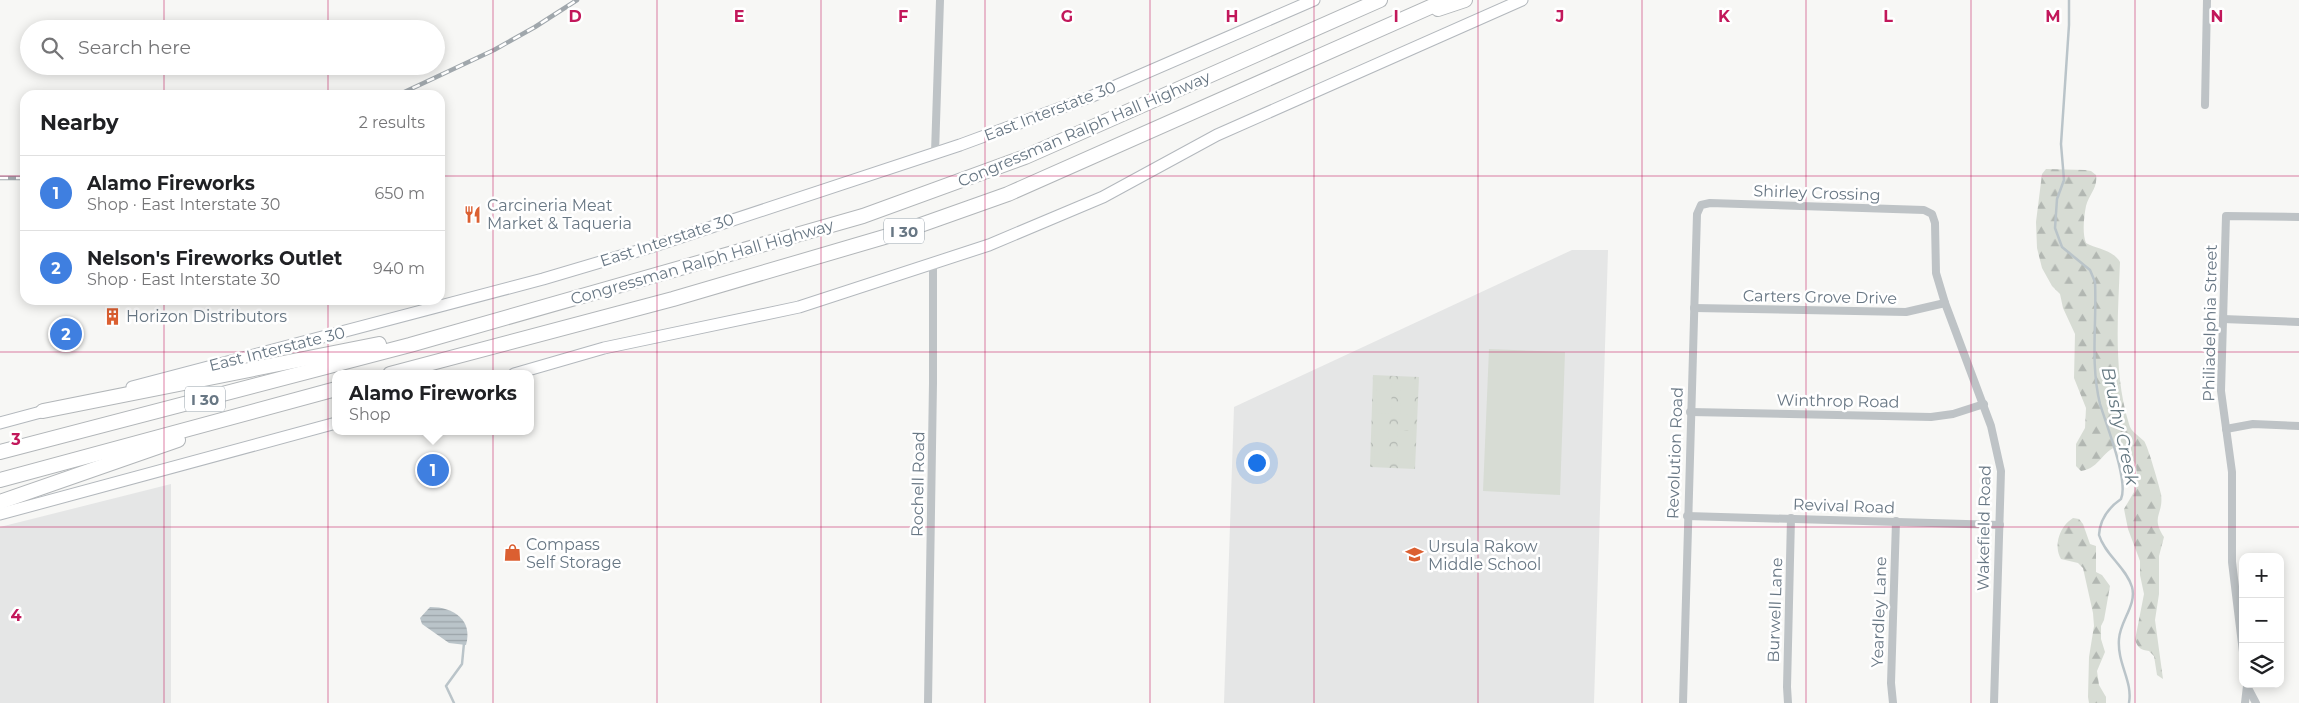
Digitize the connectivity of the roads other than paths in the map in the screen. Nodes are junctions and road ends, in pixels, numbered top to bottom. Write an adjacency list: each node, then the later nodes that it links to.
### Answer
1 (940, 0): 12 (street)
2 (1314, 0): 12 (main road, East Interstate 30)
3 (1358, 0): 11 (highway)
4 (1380, 0): 11 (highway, Congressman Ralph Hall Highway / I 30)
5 (1446, 0): 9 (highway, Congressman Ralph Hall Highway / I 30)
6 (1465, 0): 9 (highway)
7 (1522, 0): 16 (main road)
8 (2207, 0): 10 (street)
9 (1394, 23): 24 (highway, Congressman Ralph Hall Highway / I 30)
10 (2206, 105)
11 (1116, 117): 23 (highway, Congressman Ralph Hall Highway / I 30)
12 (935, 153): 18 (main road, East Interstate 30)
13 (1701, 205): 14 (street, Shirley Crossing); 20 (street, Revolution Road)
14 (1932, 214): 17 (street, Wakefield Road)
15 (2299, 217): 21 (street, Philiadelphia Street)
16 (933, 264): 25 (main road); 46 (street, Rochell Road)
17 (1945, 302): 20 (street, Carters Grove Drive); 28 (street, Wakefield Road)
18 (445, 305)
19 (445, 305): 29 (main road, East Interstate 30)
20 (1694, 308): 30 (street, Revolution Road)
21 (2223, 319): 22 (street); 34 (street, Philiadelphia Street)
22 (2299, 322)
23 (410, 345): 29 (highway); 35 (highway, Congressman Ralph Hall Highway / I 30)
24 (405, 370)
25 (528, 370)
26 (332, 390): 27 (highway, I 30)
27 (302, 398): 36 (highway, I 30); 37 (highway)
28 (1984, 404): 30 (street, Winthrop Road); 42 (street, Wakefield Road)
29 (43, 411): 31 (main road, East Interstate 30)
30 (1690, 412): 39 (street, Revolution Road)
31 (0, 423)
32 (332, 423): 38 (main road)
33 (2299, 426): 34 (street)
34 (2226, 429): 43 (street, Philiadelphia Street)
35 (0, 452)
36 (0, 480)
37 (0, 502)
38 (0, 514)
39 (1687, 516): 40 (street, Revival Road); 47 (street, Revolution Road)
40 (1791, 518): 41 (street, Revival Road); 48 (street, Burwell Lane)
41 (1896, 521): 42 (street, Revival Road); 49 (street, Yeardley Lane)
42 (2000, 525): 50 (street, Wakefield Road)
43 (2242, 643)
44 (2246, 688): 51 (street)
45 (2248, 688): 52 (street)
46 (928, 703)
47 (1683, 703)
48 (1788, 703)
49 (1893, 703)
50 (1994, 703)
51 (2246, 703)
52 (2256, 703)

